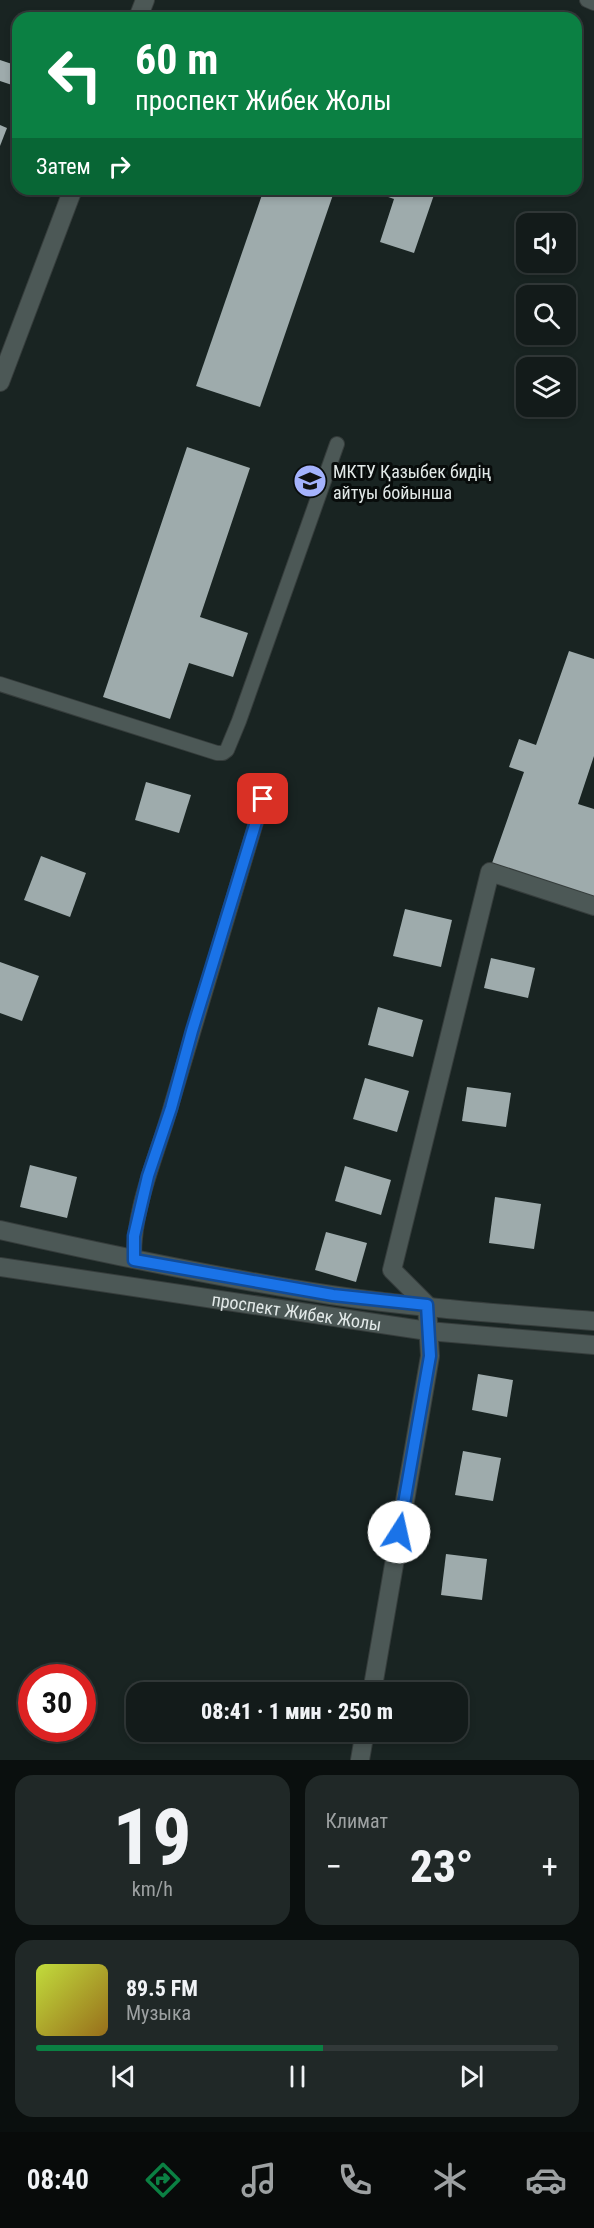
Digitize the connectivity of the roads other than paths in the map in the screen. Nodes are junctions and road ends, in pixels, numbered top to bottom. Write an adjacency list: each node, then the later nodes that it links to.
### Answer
1 (587, 0): 2 (lane)
2 (594, 3)
3 (71, 195): 4 (street)
4 (0, 382)
5 (337, 444): 6 (lane)
6 (0, 684)
7 (263, 799): 10 (lane)
8 (594, 906): 12 (street)
9 (0, 1230): 10 (street, проспект Жибек Жолы)
10 (134, 1260): 12 (street, проспект Жибек Жолы)
11 (0, 1268): 14 (street, проспект Жибек Жолы)
12 (427, 1305): 13 (street, проспект Жибек Жолы); 14 (street)
13 (594, 1321)
14 (428, 1331): 15 (street, проспект Жибек Жолы); 16 (street)
15 (594, 1345)
16 (374, 1682)
17 (363, 1742): 18 (street)
18 (360, 1760)

